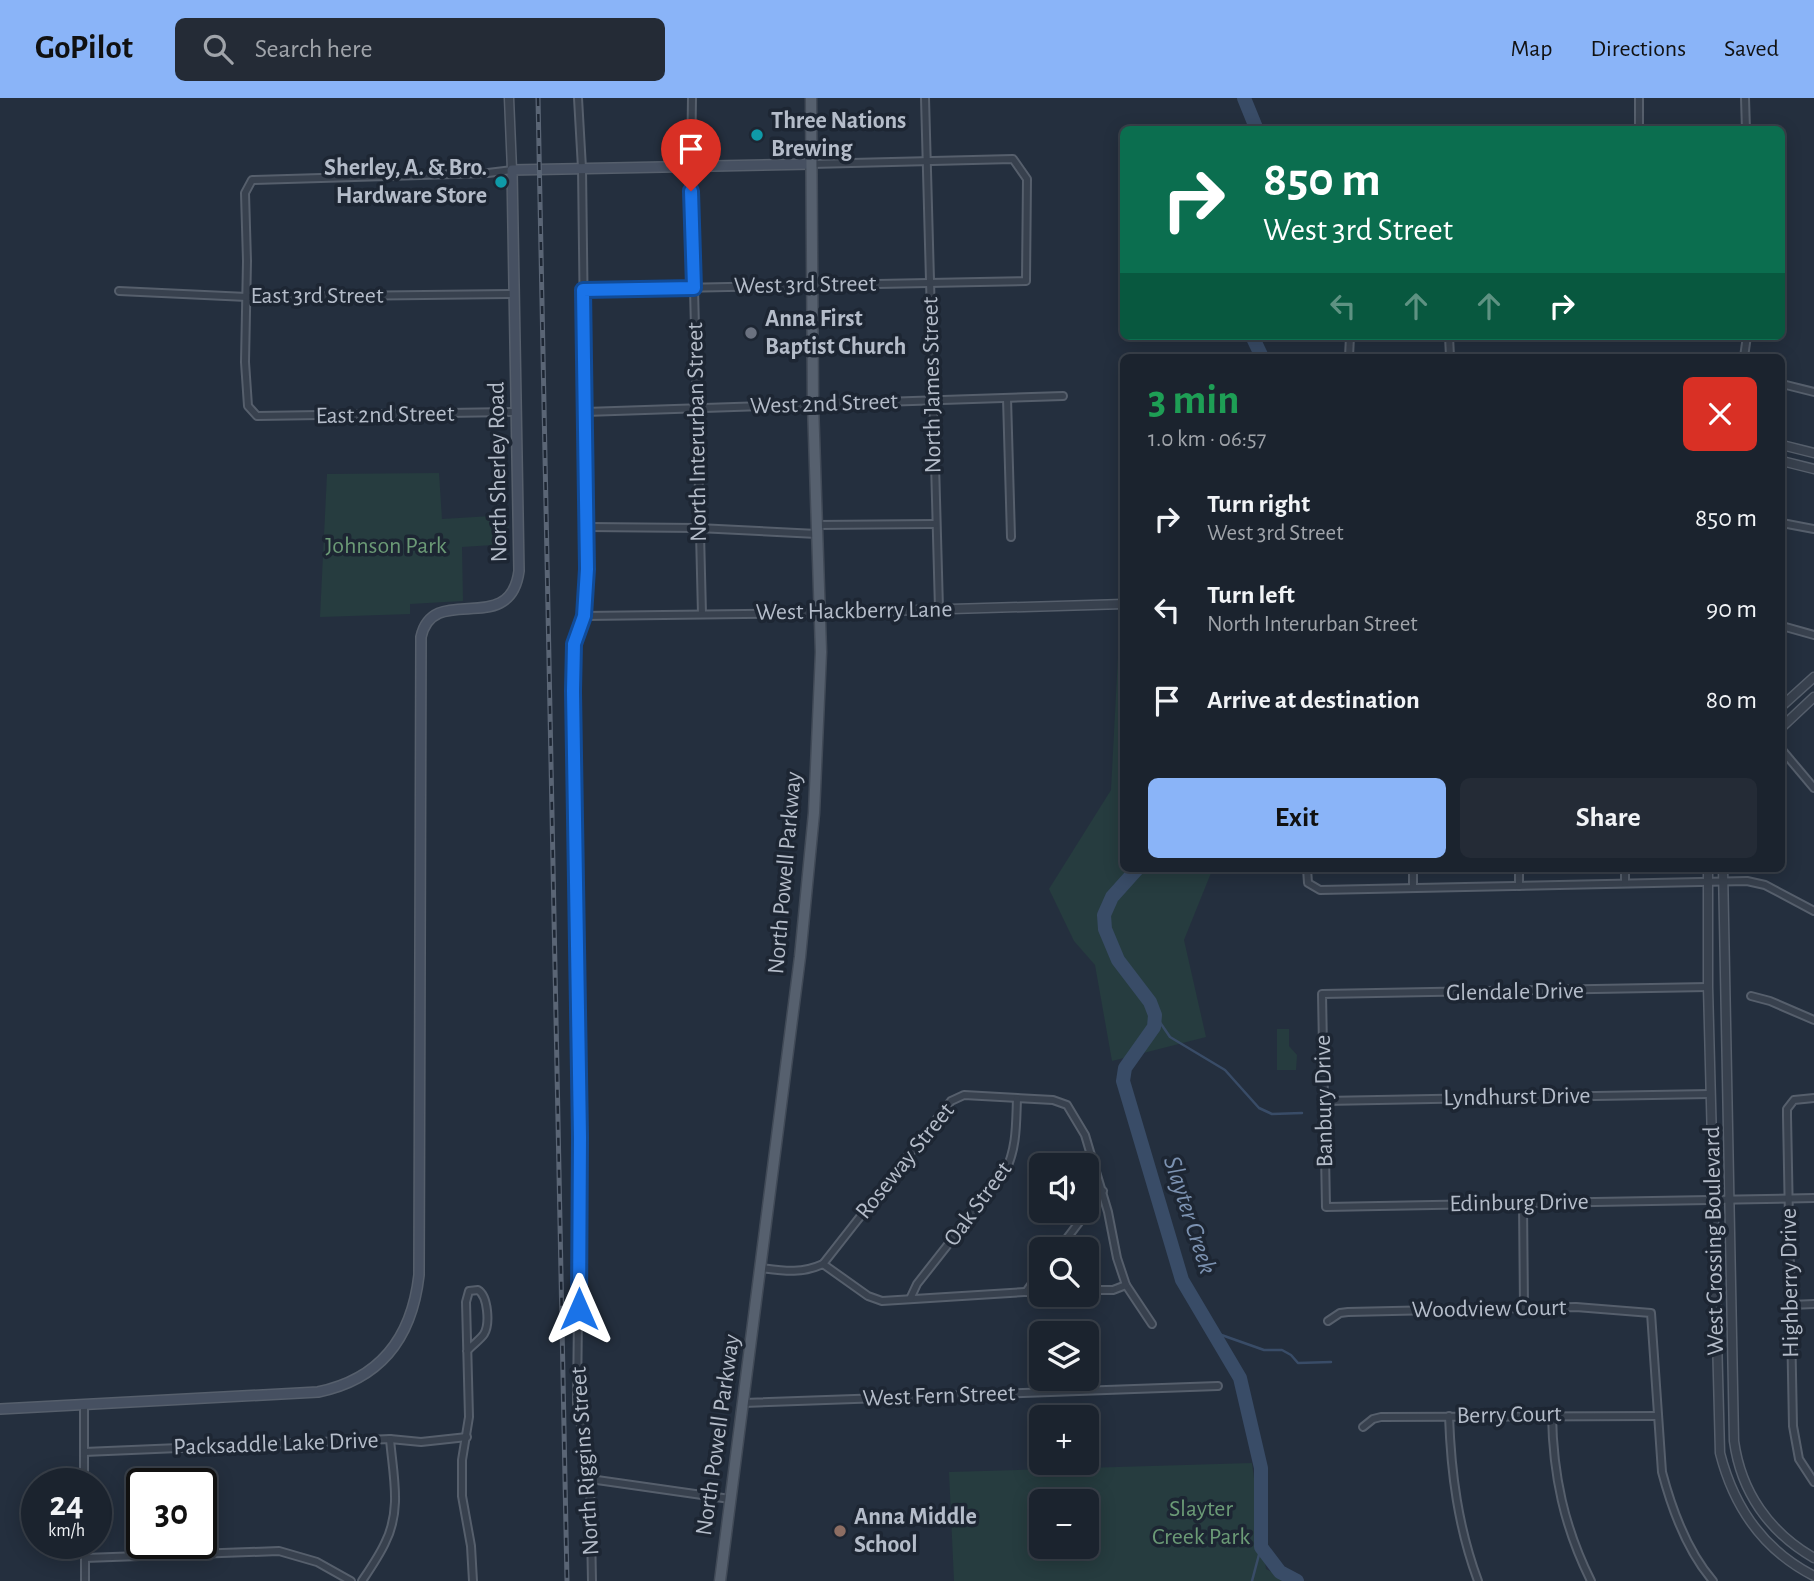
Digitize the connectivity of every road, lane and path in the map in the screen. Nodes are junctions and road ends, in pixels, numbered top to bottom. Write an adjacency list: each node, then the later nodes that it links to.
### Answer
1 (509, 98): 14 (street)
2 (578, 98): 13 (street, North Riggins Street)
3 (692, 98): 12 (street, North Interurban Street)
4 (811, 98): 11 (main road, North Powell Parkway)
5 (925, 98): 10 (street, North James Street)
6 (1639, 98): 8 (street)
7 (1745, 98): 9 (street)
8 (1639, 126)
9 (1745, 126)
10 (927, 160): 11 (street); 15 (street, North James Street); 15 (street, West 3rd Street)
11 (811, 164): 12 (main road); 16 (main road, North Powell Parkway)
12 (691, 166): 13 (main road); 17 (street, North Interurban Street)
13 (582, 168): 14 (main road); 18 (street, North Riggins Street)
14 (512, 170): 20 (main road, North Sherley Road); 21 (street)
15 (930, 283): 16 (street, West 3rd Street); 26 (street, North James Street)
16 (812, 285): 17 (street, West 3rd Street); 27 (main road, North Powell Parkway)
17 (694, 288): 18 (street, West 3rd Street); 28 (street, North Interurban Street)
18 (583, 290): 30 (street, North Riggins Street)
19 (119, 292): 21 (street, East 3rd Street)
20 (515, 294): 21 (street, East 3rd Street); 29 (main road, North Sherley Road)
21 (247, 297): 29 (street, East 2nd Street)
22 (1785, 385): 23 (street)
23 (1814, 392)
24 (1063, 396): 25 (street, West 2nd Street)
25 (1007, 398): 26 (street, West 2nd Street); 41 (street)
26 (933, 400): 27 (street, West 2nd Street); 35 (street, North James Street)
27 (813, 404): 28 (street, West 2nd Street); 40 (main road, North Powell Parkway)
28 (697, 408): 30 (street, West 2nd Street); 38 (street, North Interurban Street)
29 (516, 412): 98 (main road, North Sherley Road)
30 (585, 412): 37 (street, North Riggins Street)
31 (1785, 446): 32 (street)
32 (1814, 453)
33 (1785, 462): 34 (street)
34 (1814, 469)
35 (935, 524): 40 (street); 43 (street, North James Street)
36 (1785, 524): 39 (street)
37 (587, 527): 38 (street); 46 (street, North Riggins Street)
38 (698, 528): 40 (street); 45 (street, North Interurban Street)
39 (1814, 529)
40 (816, 530): 44 (main road, North Powell Parkway)
41 (1011, 537)
42 (1120, 604): 43 (street, West Hackberry Lane)
43 (939, 609): 44 (street, West Hackberry Lane)
44 (818, 613): 45 (street, West Hackberry Lane); 84 (main road, North Powell Parkway)
45 (702, 614): 46 (street, West Hackberry Lane)
46 (584, 616): 108 (street, North Riggins Street)
47 (1785, 627): 48 (street)
48 (1814, 635)
49 (1814, 677): 51 (street)
50 (1814, 697): 52 (street)
51 (1785, 703)
52 (1785, 723)
53 (1785, 754): 54 (street)
54 (1814, 788)
55 (1307, 872): 65 (street)
56 (1413, 872): 65 (street)
57 (1519, 872): 64 (street)
58 (1625, 872): 63 (street)
59 (1708, 872): 61 (street, West Crossing Boulevard)
60 (1723, 872): 62 (street, West Crossing Boulevard)
61 (1708, 881): 62 (street); 63 (street); 67 (street, West Crossing Boulevard)
62 (1723, 881): 66 (street); 79 (street, West Crossing Boulevard)
63 (1625, 883): 64 (street)
64 (1519, 886): 65 (street)
65 (1413, 888)
66 (1814, 911)
67 (1707, 988): 68 (street, Glendale Drive); 71 (street, West Crossing Boulevard)
68 (1322, 995): 74 (street, Banbury Drive)
69 (1751, 996): 70 (street)
70 (1814, 1020)
71 (1710, 1094): 74 (street, Lyndhurst Drive); 78 (street, West Crossing Boulevard)
72 (1017, 1098): 75 (street, Roseway Street); 83 (street, Roseway Street); 89 (street, Oak Street)
73 (1814, 1098): 77 (street, Highberry Drive)
74 (1324, 1101): 81 (street, Banbury Drive)
75 (1102, 1191): 82 (street); 85 (street, Roseway Street)
76 (1814, 1198): 77 (street, Edinburg Drive)
77 (1788, 1199): 79 (street, Edinburg Drive); 91 (street, Highberry Drive)
78 (1713, 1200): 79 (street, Edinburg Drive); 80 (street, Edinburg Drive); 114 (street, West Crossing Boulevard)
79 (1728, 1200): 112 (street, West Crossing Boulevard)
80 (1523, 1203): 81 (street, Edinburg Drive); 92 (street)
81 (1326, 1208)
82 (1068, 1237)
83 (822, 1264): 84 (street); 89 (street)
84 (761, 1268): 97 (main road, North Powell Parkway)
85 (1126, 1285): 87 (street); 94 (street, Roseway Street)
86 (1029, 1288): 88 (street)
87 (1099, 1290)
88 (1026, 1292): 89 (street)
89 (910, 1300)
90 (1814, 1304): 91 (street)
91 (1791, 1305): 109 (street, Highberry Drive)
92 (1524, 1308): 93 (street, Woodview Court); 102 (street, Woodview Court)
93 (1328, 1321)
94 (1152, 1324)
95 (467, 1350): 95 (street); 104 (street)
96 (1218, 1386): 97 (street, West Fern Street)
97 (744, 1403): 110 (main road, North Powell Parkway)
98 (84, 1405): 99 (main road); 106 (street)
99 (0, 1409)
100 (1552, 1415): 101 (street, Berry Court); 102 (street, Berry Court); 122 (street)
101 (1449, 1416): 103 (street, Berry Court); 121 (street)
102 (1658, 1416): 123 (street)
103 (1363, 1426)
104 (467, 1437): 105 (street, Packsaddle Lake Drive); 118 (street)
105 (390, 1439): 106 (street, Packsaddle Lake Drive); 117 (street)
106 (84, 1452): 107 (street)
107 (84, 1468)
108 (590, 1479): 110 (street); 119 (street, North Riggins Street)
109 (1814, 1482)
110 (730, 1499): 120 (main road, North Powell Parkway)
111 (112, 1557): 116 (street)
112 (1814, 1558)
113 (85, 1559): 115 (street)
114 (1814, 1576)
115 (85, 1581)
116 (351, 1581)
117 (362, 1581)
118 (473, 1581)
119 (592, 1581)
120 (720, 1581)
121 (1478, 1581)
122 (1591, 1581)
123 (1713, 1581)

